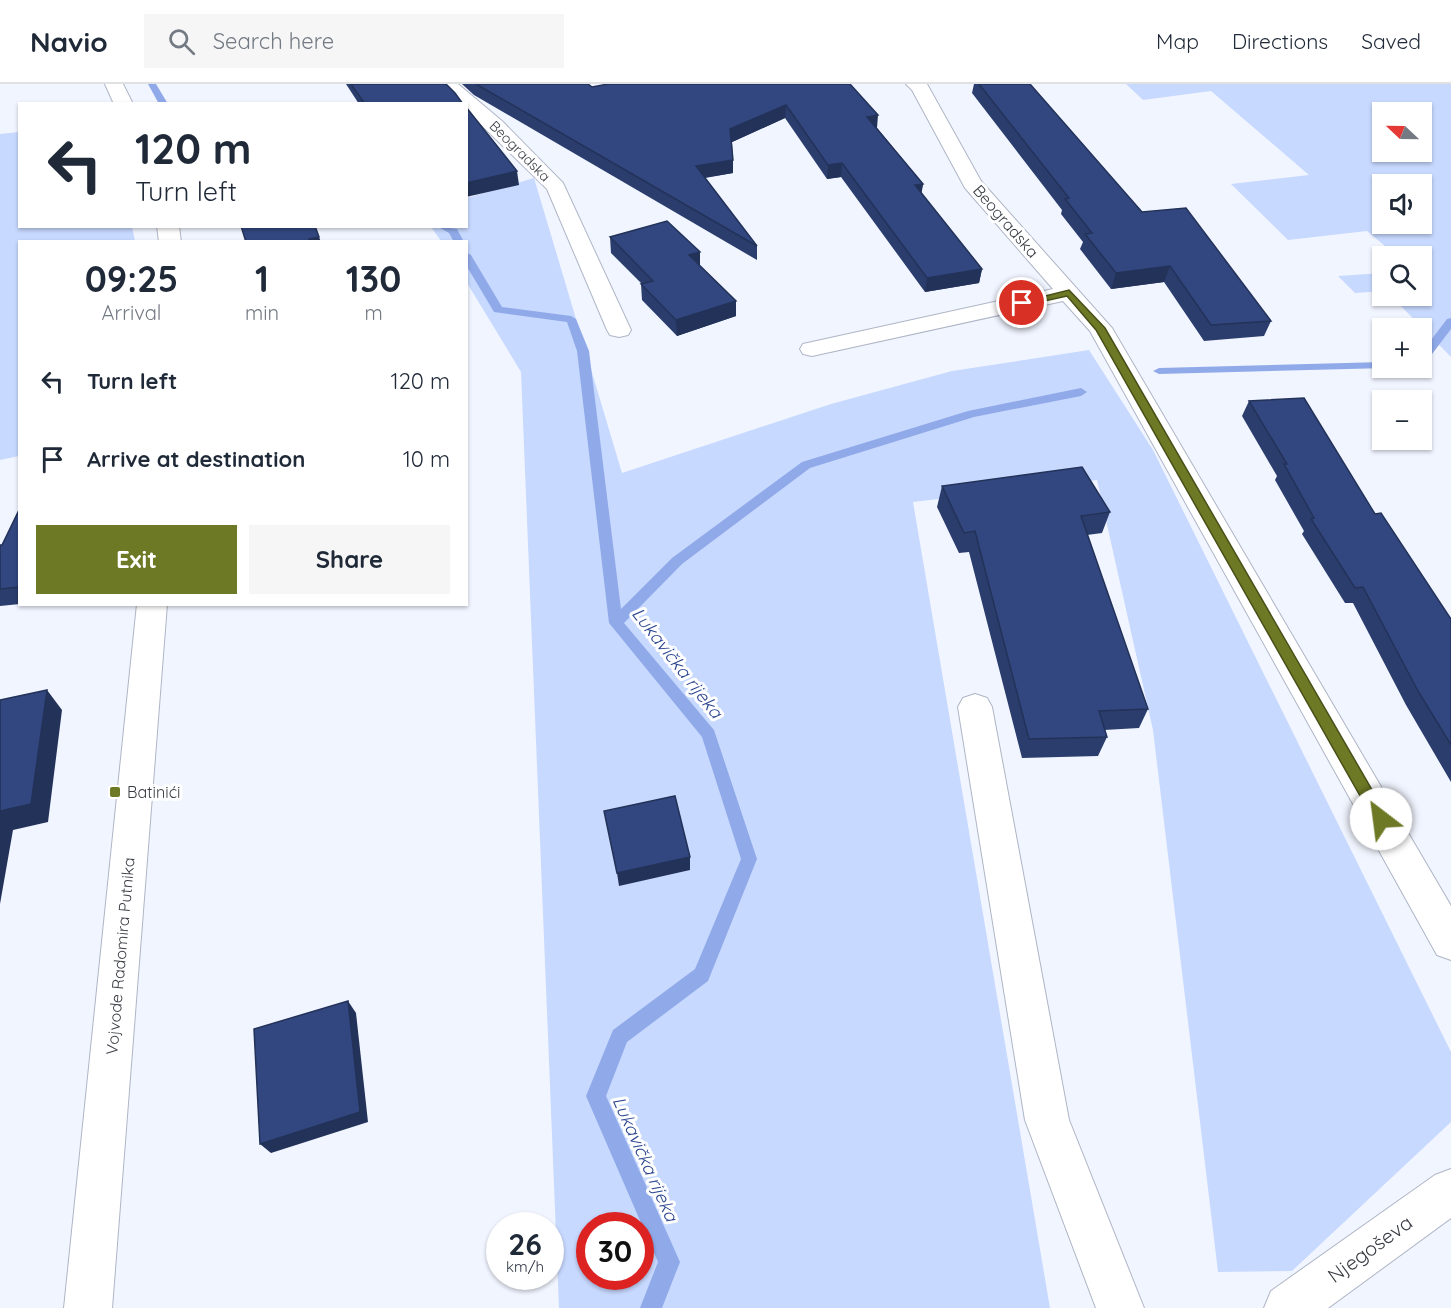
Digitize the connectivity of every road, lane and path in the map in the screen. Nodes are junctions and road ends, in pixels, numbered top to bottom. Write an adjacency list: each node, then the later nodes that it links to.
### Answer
1 (114, 84): 4 (street)
2 (447, 84): 6 (street, Beogradska)
3 (915, 84): 5 (street, Beogradska)
4 (123, 102)
5 (1069, 293): 7 (street); 10 (street, Beogradska)
6 (619, 330)
7 (812, 349)
8 (152, 606): 12 (street, Vojvode Radomira Putnika)
9 (975, 707): 13 (street)
10 (1451, 942)
11 (1451, 1191): 14 (street, Njegoševa)
12 (88, 1308)
13 (1120, 1308)
14 (1288, 1308)

